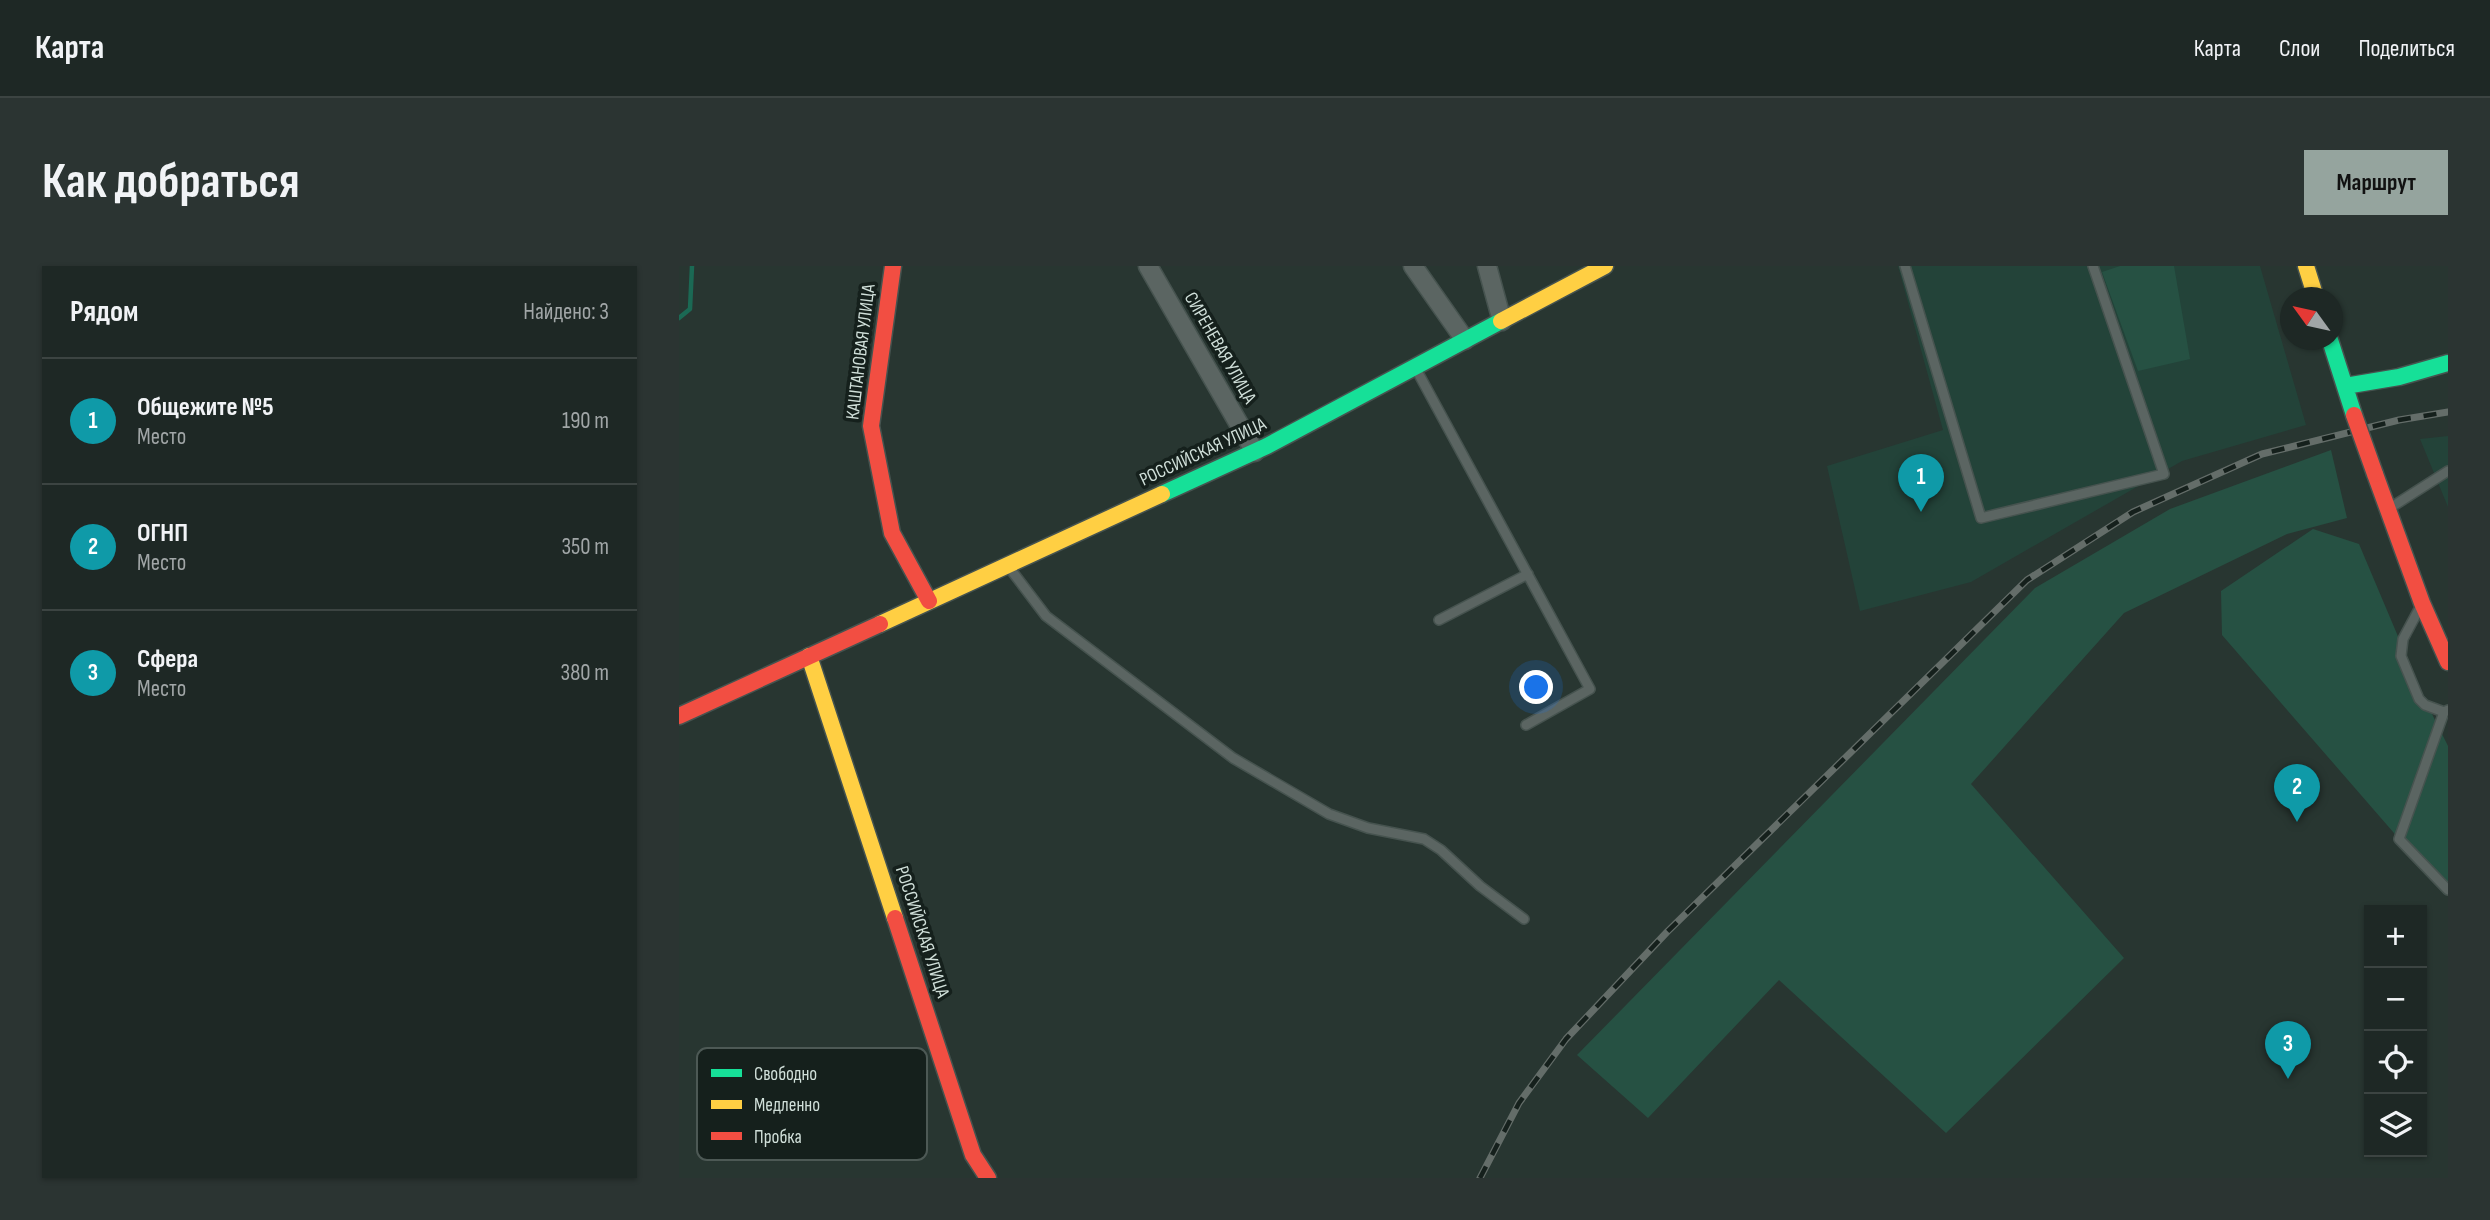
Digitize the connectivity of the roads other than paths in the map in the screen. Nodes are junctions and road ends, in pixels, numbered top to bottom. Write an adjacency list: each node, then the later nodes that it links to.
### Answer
1 (893, 266): 21 (street, КАШТАНОВАЯ УЛИЦА)
2 (1148, 266): 16 (street, СИРЕНЕВАЯ УЛИЦА)
3 (1413, 266): 11 (street)
4 (1487, 266): 10 (street)
5 (1605, 266): 10 (street, РОССИЙСКАЯ УЛИЦА)
6 (1905, 266): 7 (lane)
7 (2093, 266)
8 (2306, 266): 9 (street)
9 (2313, 287)
10 (1502, 321): 11 (street, РОССИЙСКАЯ УЛИЦА)
11 (1465, 340): 14 (street, РОССИЙСКАЯ УЛИЦА)
12 (2333, 350): 15 (street)
13 (2448, 363): 15 (street)
14 (1415, 367): 16 (street, РОССИЙСКАЯ УЛИЦА); 20 (lane)
15 (2345, 386): 18 (street, bridge)
16 (1255, 452): 19 (street, РОССИЙСКАЯ УЛИЦА)
17 (2448, 471): 18 (lane)
18 (2388, 509): 22 (street)
19 (1007, 565): 21 (street, РОССИЙСКАЯ УЛИЦА); 30 (lane)
20 (1528, 574): 23 (lane); 28 (lane)
21 (929, 601): 24 (street, РОССИЙСКАЯ УЛИЦА)
22 (2422, 603): 25 (street); 26 (lane)
23 (1439, 620)
24 (810, 656): 27 (street, РОССИЙСКАЯ УЛИЦА); 31 (street, РОССИЙСКАЯ УЛИЦА)
25 (2448, 662)
26 (2446, 711): 29 (lane)
27 (679, 716)
28 (1526, 725)
29 (2448, 890)
30 (1524, 919)
31 (988, 1178)

